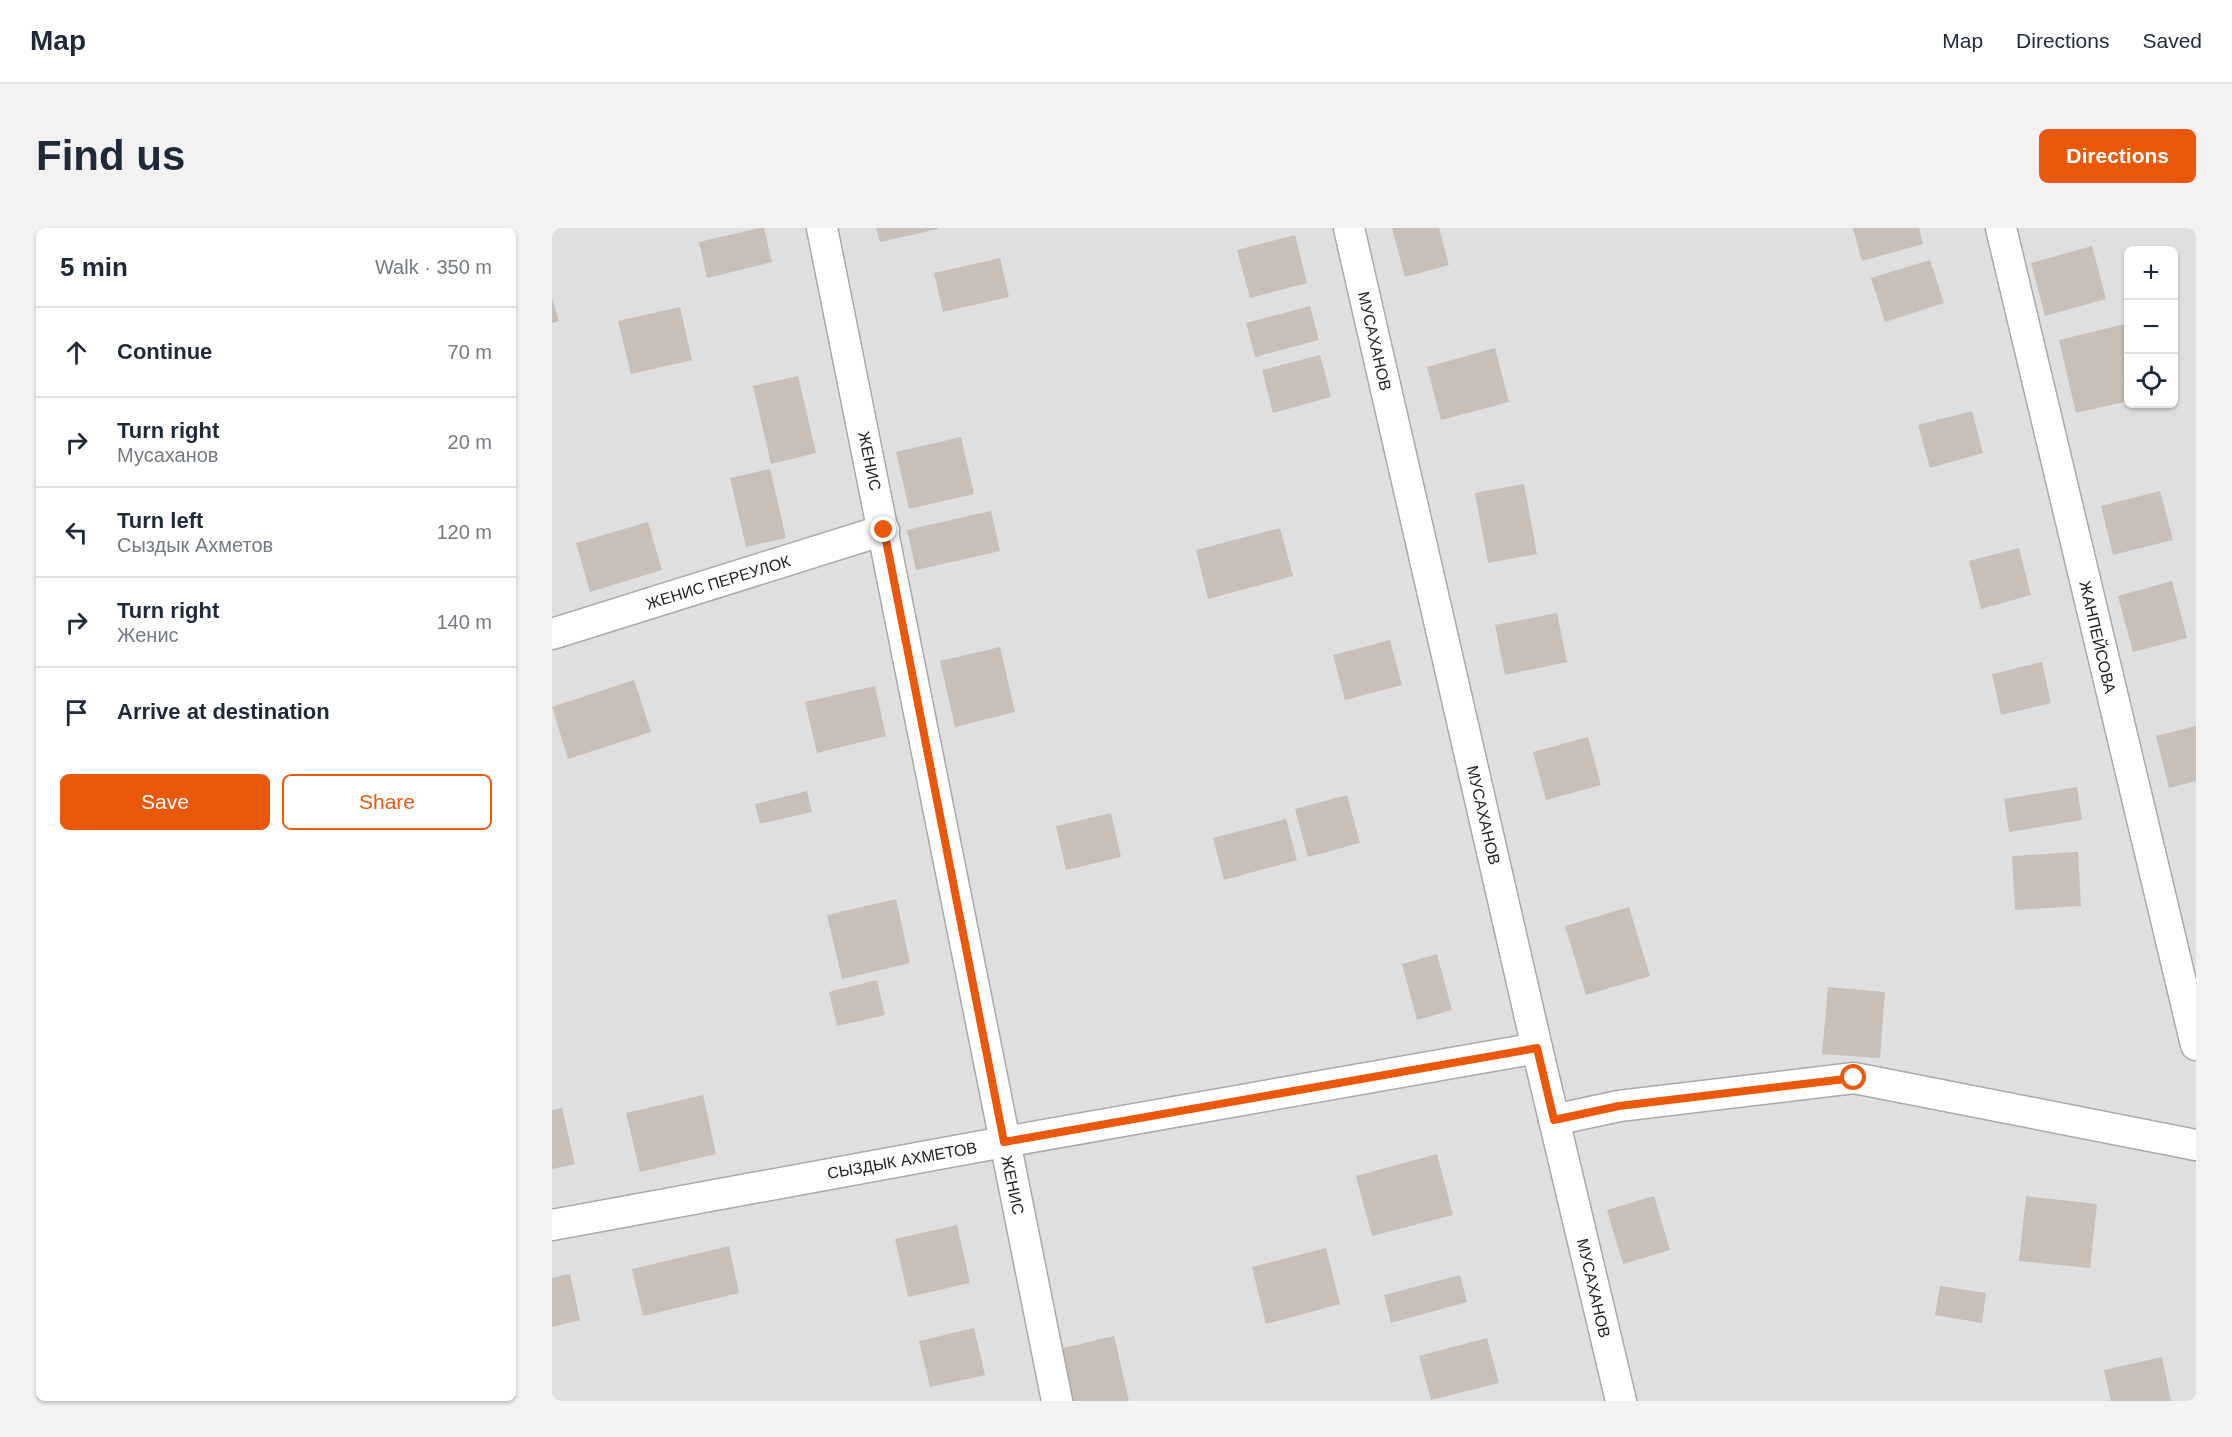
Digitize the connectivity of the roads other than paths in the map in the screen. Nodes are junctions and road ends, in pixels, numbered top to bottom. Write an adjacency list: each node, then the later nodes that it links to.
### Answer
1 (822, 228): 4 (street, ЖЕНИС)
2 (1349, 228): 7 (street, МУСАХАНОВ)
3 (2001, 228): 6 (street, ЖАНПЕЙСОВА)
4 (884, 530): 5 (street, ЖЕНИС ПЕРЕУЛОК); 9 (street, ЖЕНИС)
5 (552, 634)
6 (2196, 1046)
7 (1537, 1048): 8 (street, МУСАХАНОВ); 9 (street, СЫЗДЫК АХМЕТОВ)
8 (1554, 1120): 10 (street); 13 (street, МУСАХАНОВ)
9 (1004, 1142): 11 (street, СЫЗДЫК АХМЕТОВ); 12 (street, ЖЕНИС)
10 (2196, 1145)
11 (552, 1225)
12 (1057, 1401)
13 (1621, 1401)

